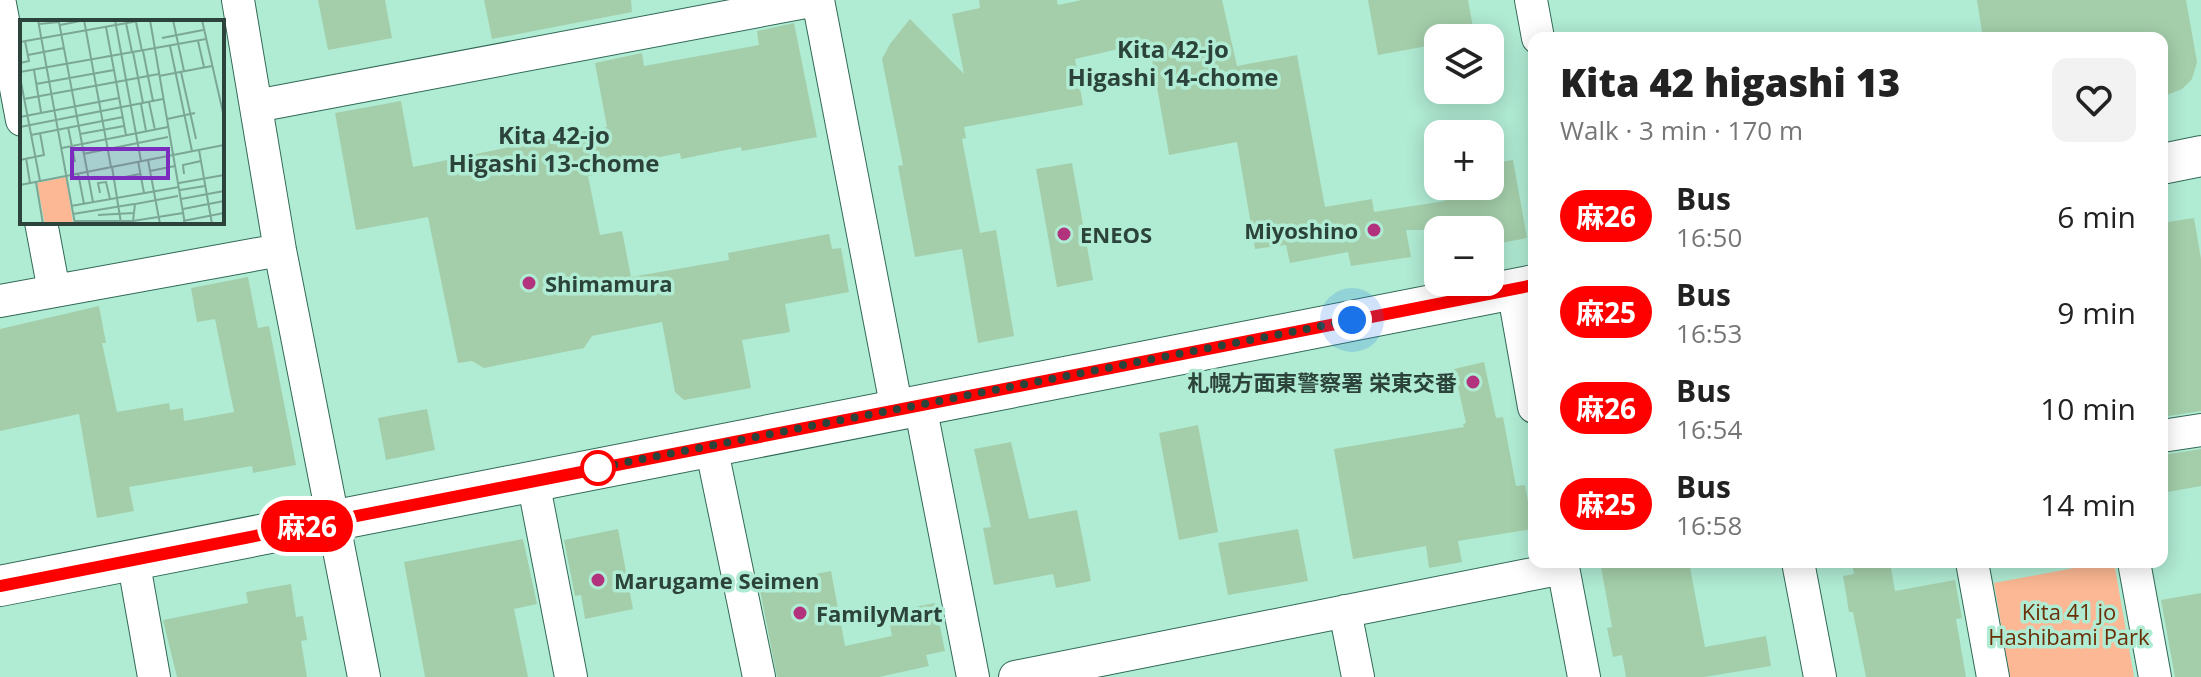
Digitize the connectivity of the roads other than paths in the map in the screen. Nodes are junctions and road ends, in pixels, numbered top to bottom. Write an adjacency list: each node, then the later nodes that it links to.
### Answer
1 (238, 0): 6 (street)
2 (817, 0): 6 (street); 16 (street)
3 (1531, 0): 5 (street)
4 (0, 4): 7 (street)
5 (1537, 32)
6 (256, 106): 11 (street)
7 (20, 109)
8 (2201, 156): 9 (main road)
9 (2168, 163)
10 (41, 224): 13 (street)
11 (280, 250): 13 (street); 21 (street)
12 (1524, 287): 15 (street); 16 (main road)
13 (54, 291): 14 (street)
14 (0, 301)
15 (1528, 335)
16 (909, 407): 19 (main road); 34 (street)
17 (2201, 430): 18 (street)
18 (2168, 435)
19 (711, 446): 20 (main road); 33 (street)
20 (533, 481): 21 (main road); 32 (street)
21 (334, 520): 22 (main road); 31 (street)
22 (133, 559): 28 (main road); 30 (street)
23 (1548, 568): 29 (street)
24 (1563, 568): 37 (street)
25 (1799, 568): 38 (street)
26 (1973, 568): 39 (street)
27 (2135, 568): 40 (street)
28 (0, 586)
29 (1345, 611): 35 (street); 36 (street)
30 (154, 677)
31 (364, 677)
32 (571, 677)
33 (759, 677)
34 (973, 677)
35 (1015, 677)
36 (1358, 677)
37 (1584, 677)
38 (1820, 677)
39 (1993, 677)
40 (2155, 677)

